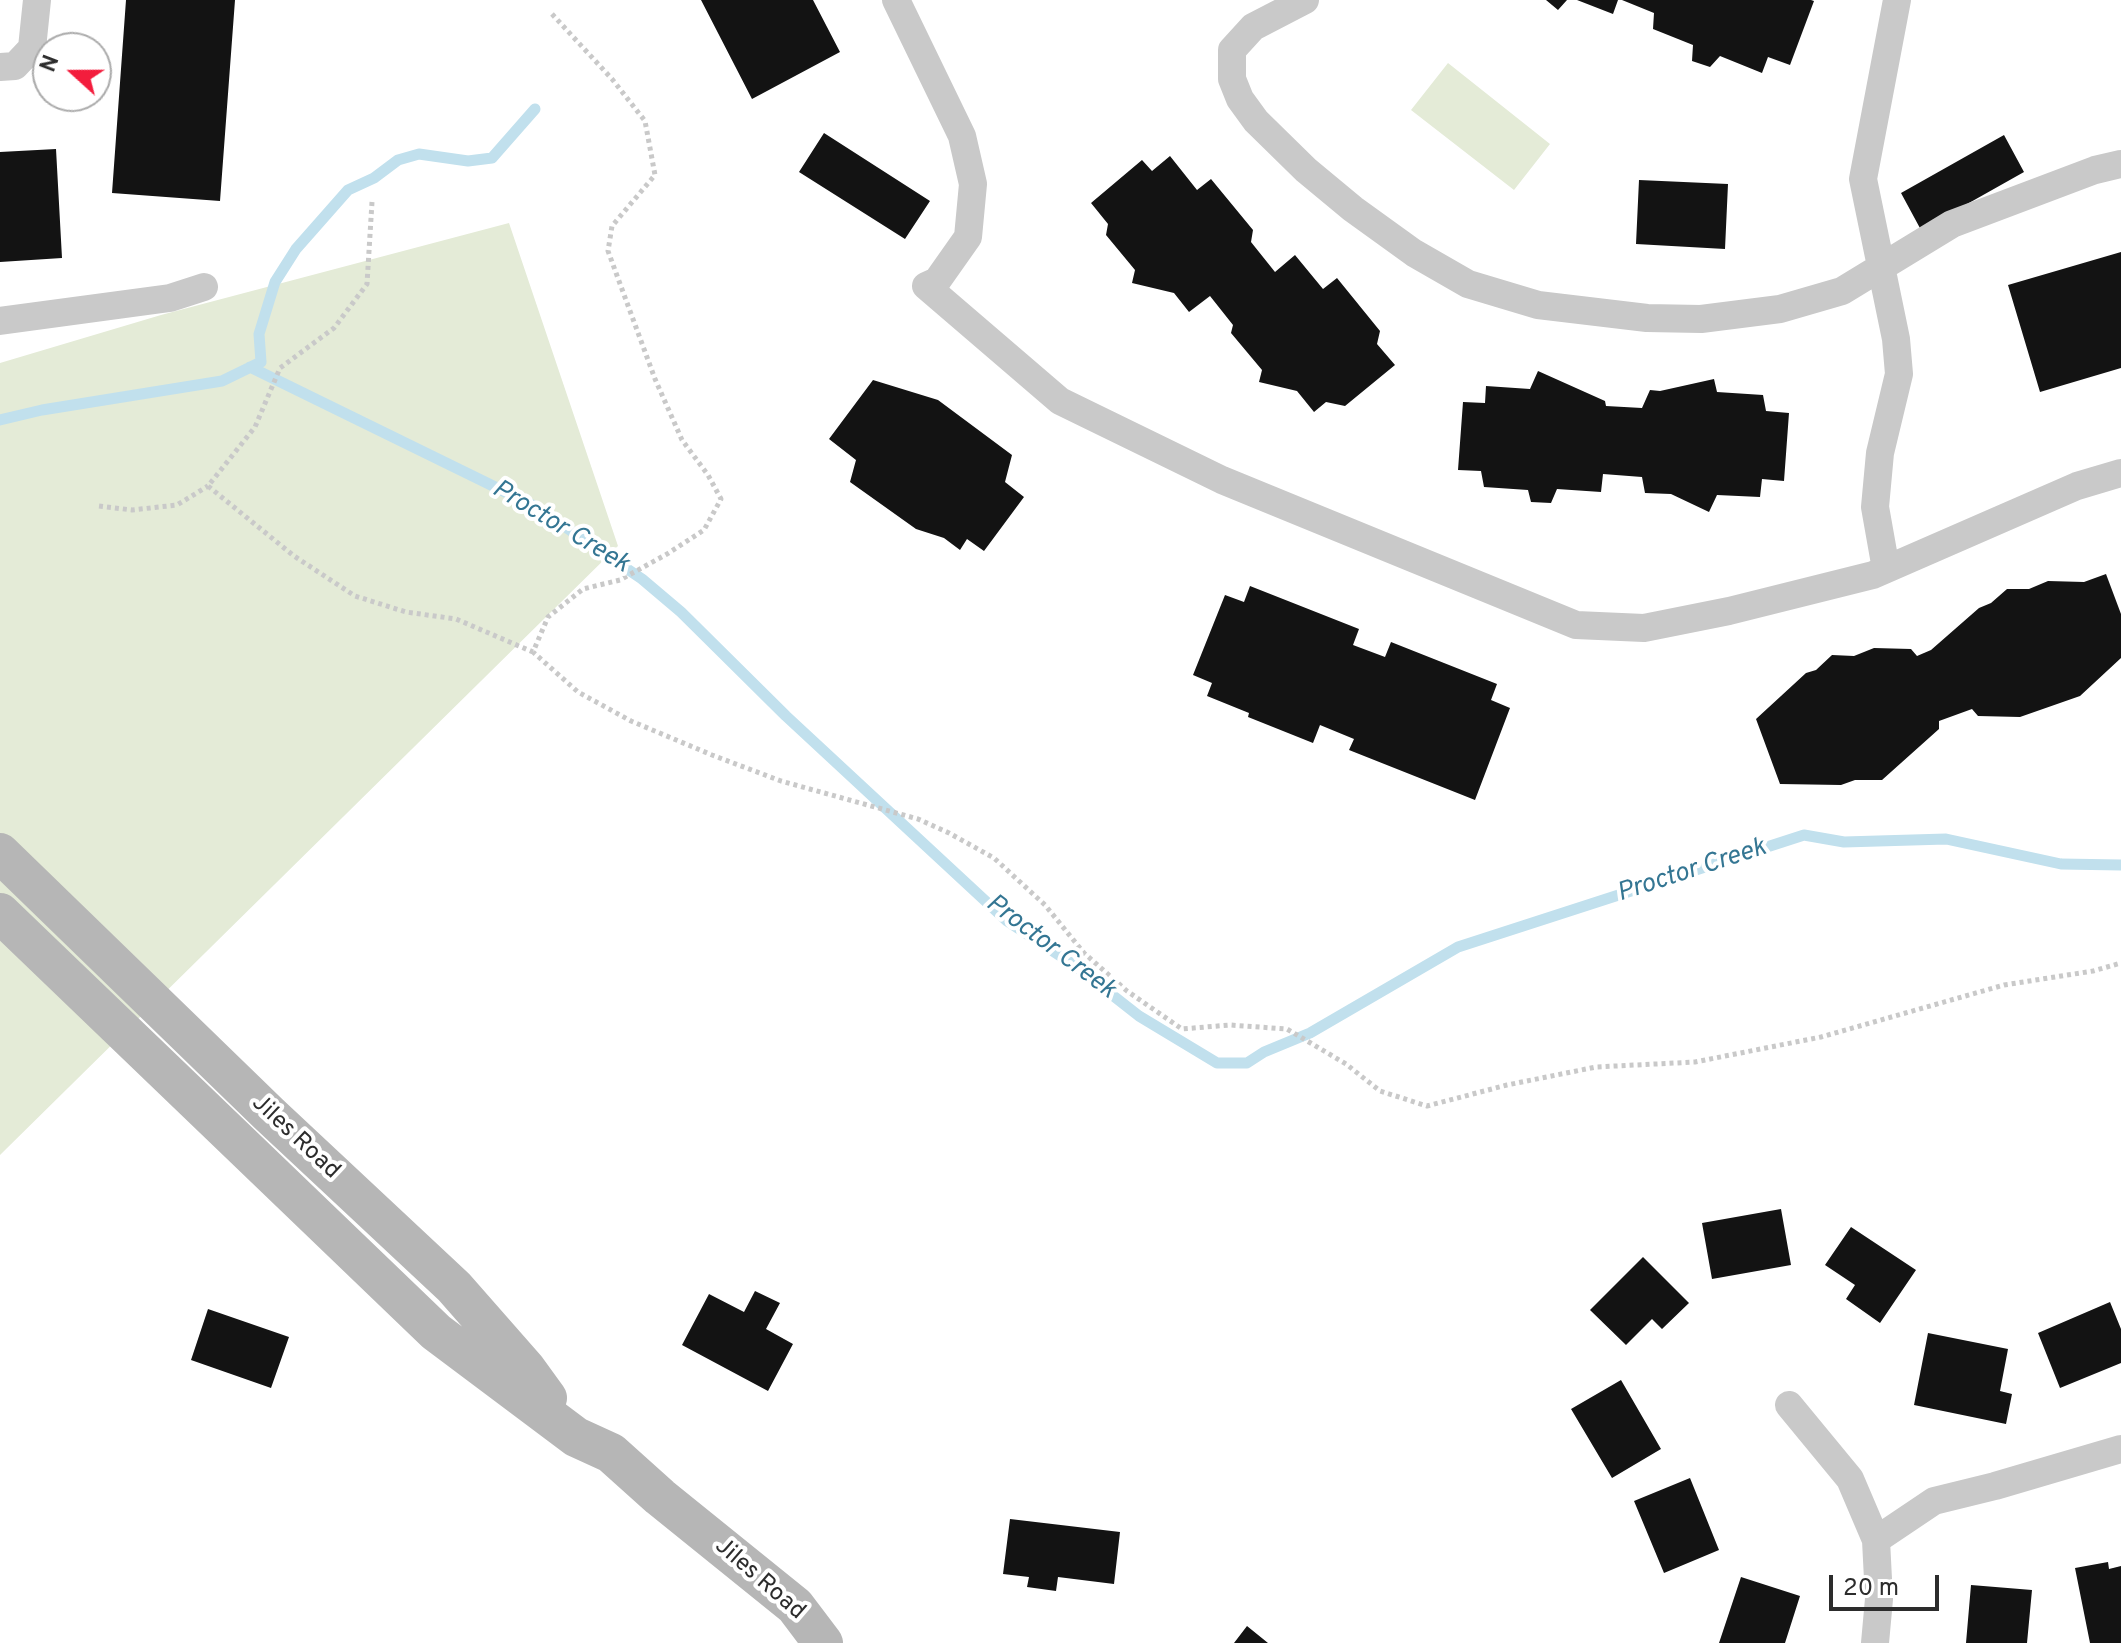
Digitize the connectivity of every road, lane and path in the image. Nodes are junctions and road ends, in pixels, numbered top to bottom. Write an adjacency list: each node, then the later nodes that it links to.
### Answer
1 (37, 0): 6 (street)
2 (896, 0): 15 (street)
3 (1305, 0): 9 (street)
4 (1897, 0): 9 (street)
5 (552, 14): 16 (path)
6 (0, 67)
7 (2121, 164): 9 (street)
8 (372, 202): 13 (path)
9 (1881, 267): 15 (street)
10 (204, 287): 11 (street)
11 (0, 321)
12 (2121, 473): 15 (street)
13 (208, 486): 14 (path); 16 (path)
14 (99, 506)
15 (1886, 569)
16 (533, 652): 19 (path)
17 (0, 853): 21 (street, Jiles Road)
18 (0, 913): 21 (street, Jiles Road)
19 (2121, 963)
20 (1789, 1405): 23 (street)
21 (576, 1437): 24 (street, Jiles Road)
22 (2121, 1449): 23 (street)
23 (1876, 1540): 25 (street)
24 (823, 1643)
25 (1875, 1643)

